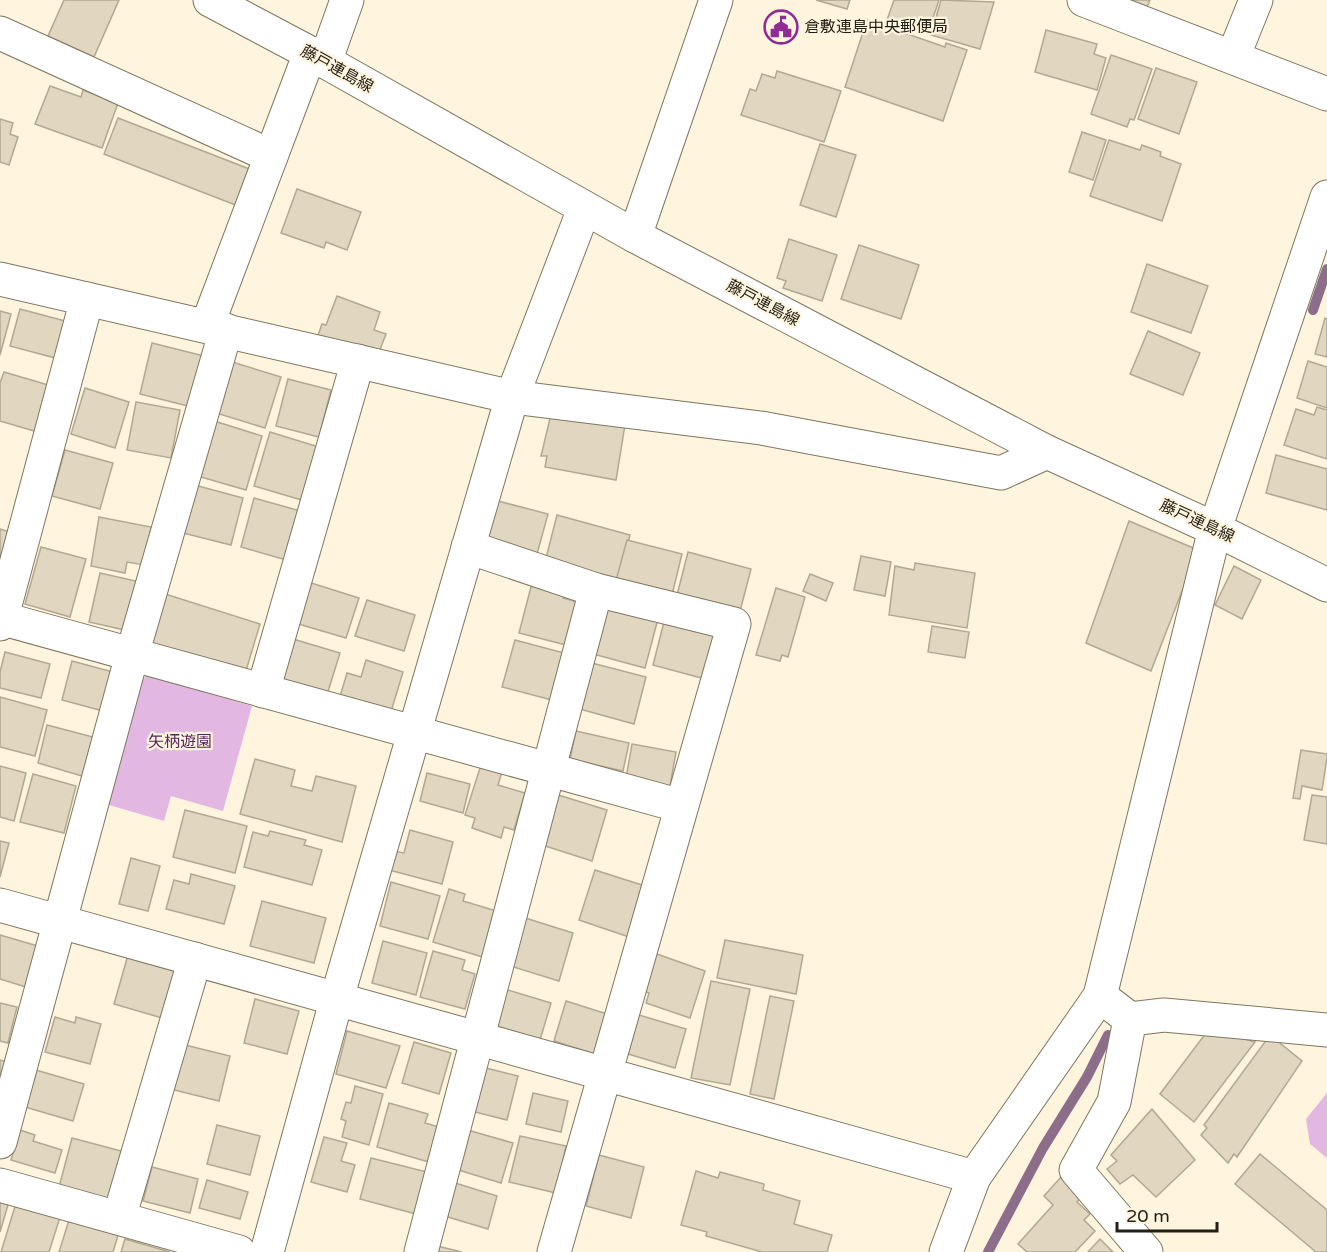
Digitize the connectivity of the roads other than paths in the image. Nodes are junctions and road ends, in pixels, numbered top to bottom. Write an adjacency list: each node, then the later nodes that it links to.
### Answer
1 (210, 0): 7 (street, 藤戸連島線)
2 (346, 0): 7 (street)
3 (716, 0): 13 (street)
4 (1084, 0): 8 (street)
5 (1256, 0): 8 (street)
6 (0, 33): 10 (street)
7 (317, 57): 10 (street); 12 (street, 藤戸連島線)
8 (1233, 57): 9 (street)
9 (1327, 94)
10 (271, 156): 16 (street)
11 (1327, 196): 20 (street)
12 (584, 209): 13 (street, 藤戸連島線); 18 (street)
13 (635, 236): 19 (street, 藤戸連島線)
14 (0, 279): 15 (street)
15 (87, 299): 16 (street); 24 (street)
16 (216, 328): 17 (street); 25 (street)
17 (358, 361): 18 (street); 26 (street)
18 (512, 397): 19 (street); 21 (street)
19 (1047, 452): 20 (street, 藤戸連島線)
20 (1215, 529): 22 (street, 藤戸連島線); 33 (street)
21 (468, 547): 23 (street); 27 (street)
22 (1327, 585)
23 (596, 590): 28 (street); 29 (street)
24 (0, 620): 25 (street)
25 (132, 655): 26 (street); 31 (street)
26 (263, 692): 27 (street)
27 (414, 733): 28 (street); 34 (street)
28 (548, 770): 29 (street); 37 (street)
29 (681, 806): 38 (street)
30 (0, 905): 31 (street)
31 (58, 921): 32 (street); 39 (street)
32 (195, 959): 34 (street); 42 (street)
33 (1100, 996): 35 (street); 40 (street)
34 (337, 998): 37 (street); 44 (street)
35 (1130, 1019): 36 (street); 48 (street)
36 (1327, 1030)
37 (477, 1037): 38 (street); 45 (street)
38 (603, 1072): 40 (street); 46 (street)
39 (0, 1142)
40 (974, 1177): 47 (street)
41 (0, 1185): 42 (street)
42 (119, 1218): 43 (street)
43 (239, 1252)
44 (267, 1252)
45 (421, 1252)
46 (554, 1252)
47 (946, 1252)
48 (1146, 1252)

